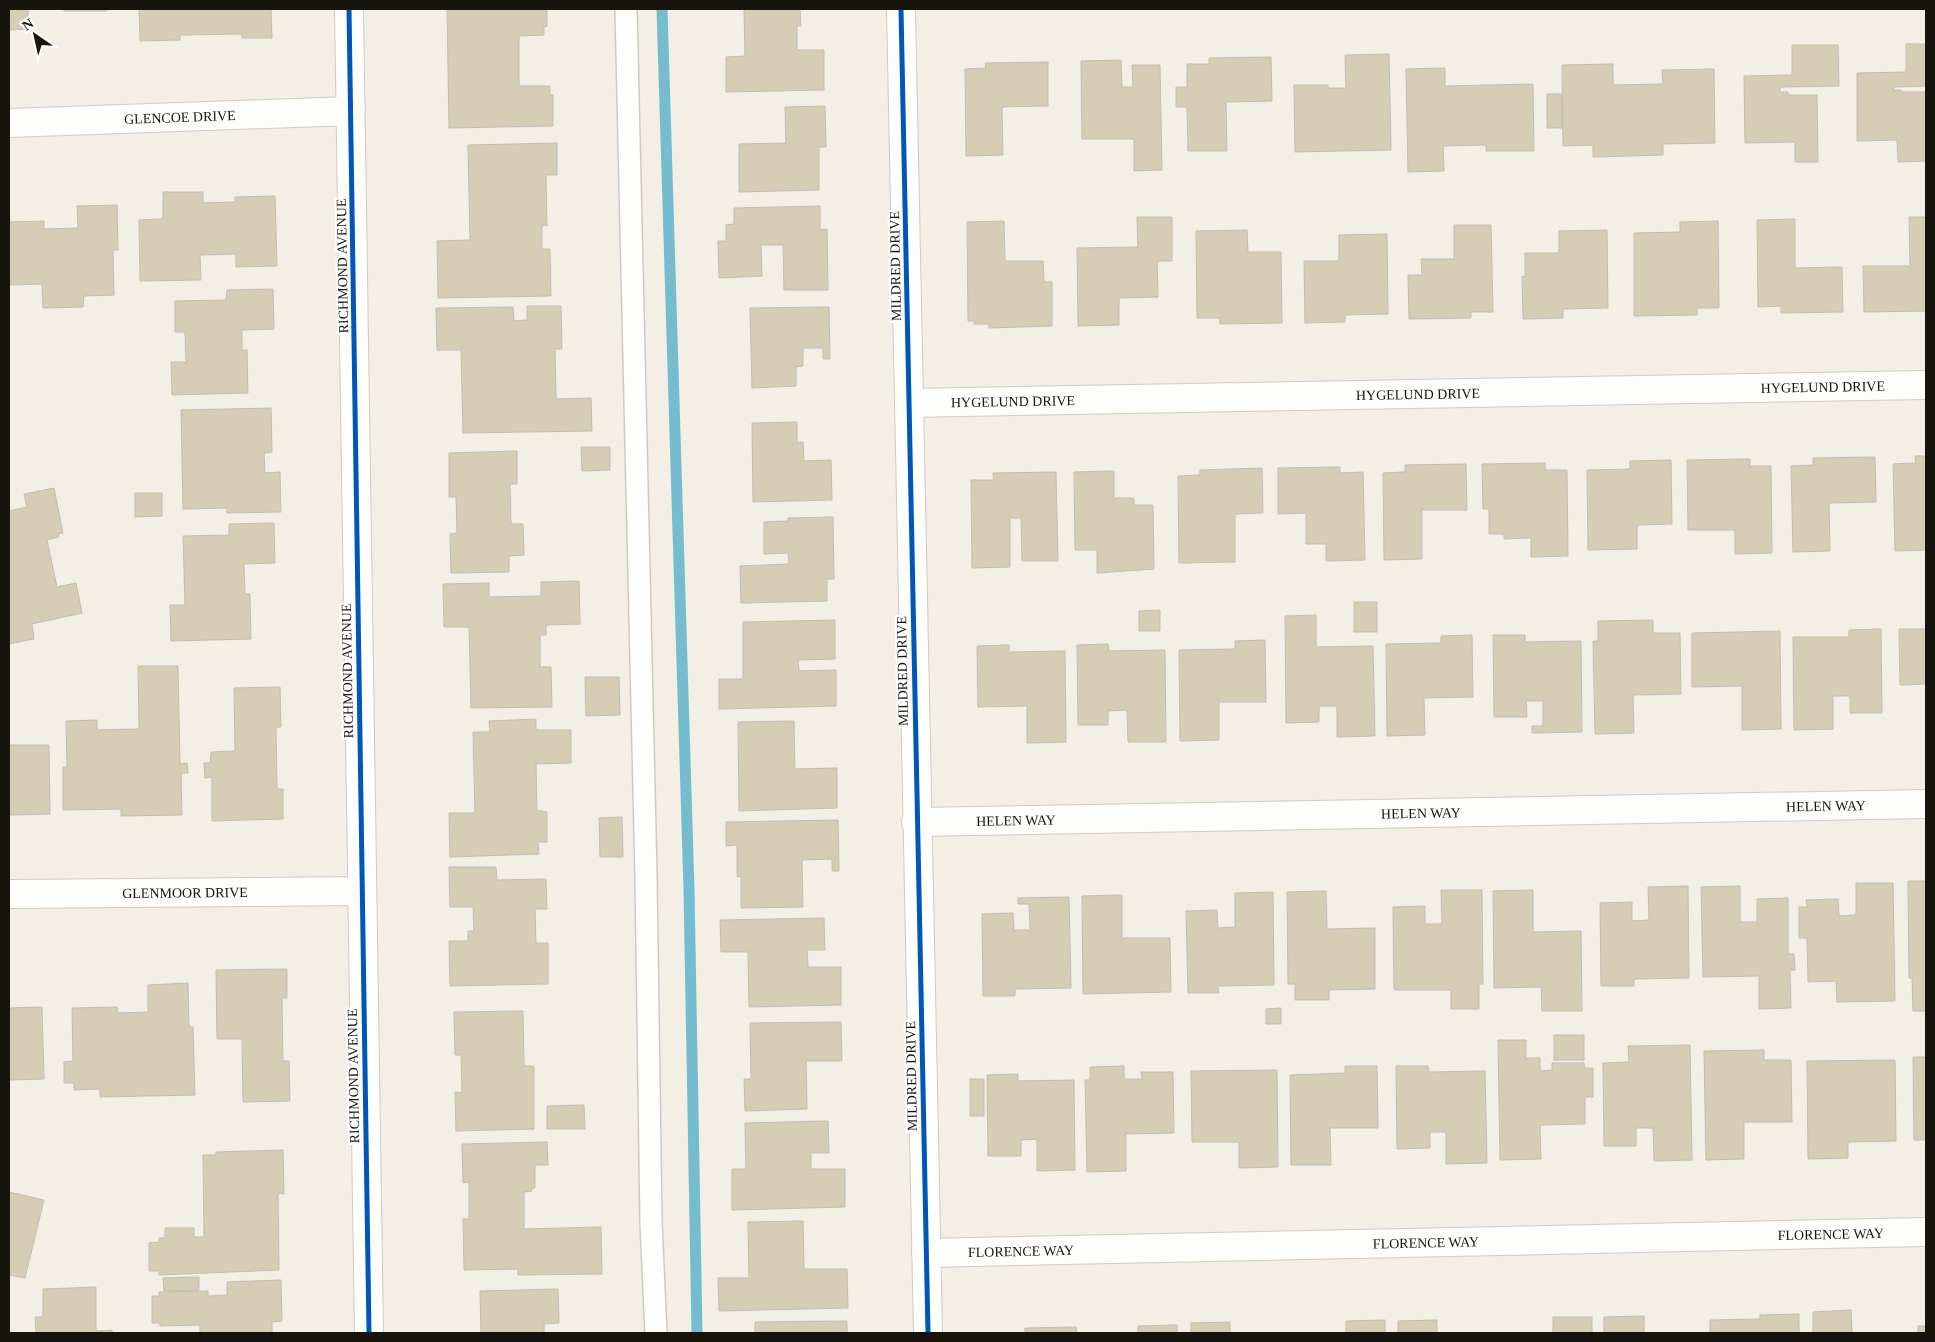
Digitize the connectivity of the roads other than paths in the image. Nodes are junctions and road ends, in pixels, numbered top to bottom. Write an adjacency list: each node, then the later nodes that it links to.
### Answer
1 (349, 9): 4 (street, RICHMOND AVENUE)
2 (626, 9): 15 (lane)
3 (901, 9): 7 (street, MILDRED DRIVE)
4 (352, 111): 5 (street, GLENCOE DRIVE); 10 (street, RICHMOND AVENUE)
5 (9, 123)
6 (1926, 385): 7 (street, HYGELUND DRIVE)
7 (908, 403): 9 (street, MILDRED DRIVE)
8 (1926, 804): 9 (street, HELEN WAY)
9 (916, 822): 13 (street, MILDRED DRIVE)
10 (361, 891): 11 (street, GLENMOOR DRIVE); 14 (street, RICHMOND AVENUE)
11 (9, 894)
12 (1926, 1232): 13 (street, FLORENCE WAY)
13 (926, 1253): 16 (street, MILDRED DRIVE)
14 (369, 1333)
15 (656, 1333)
16 (928, 1333)

